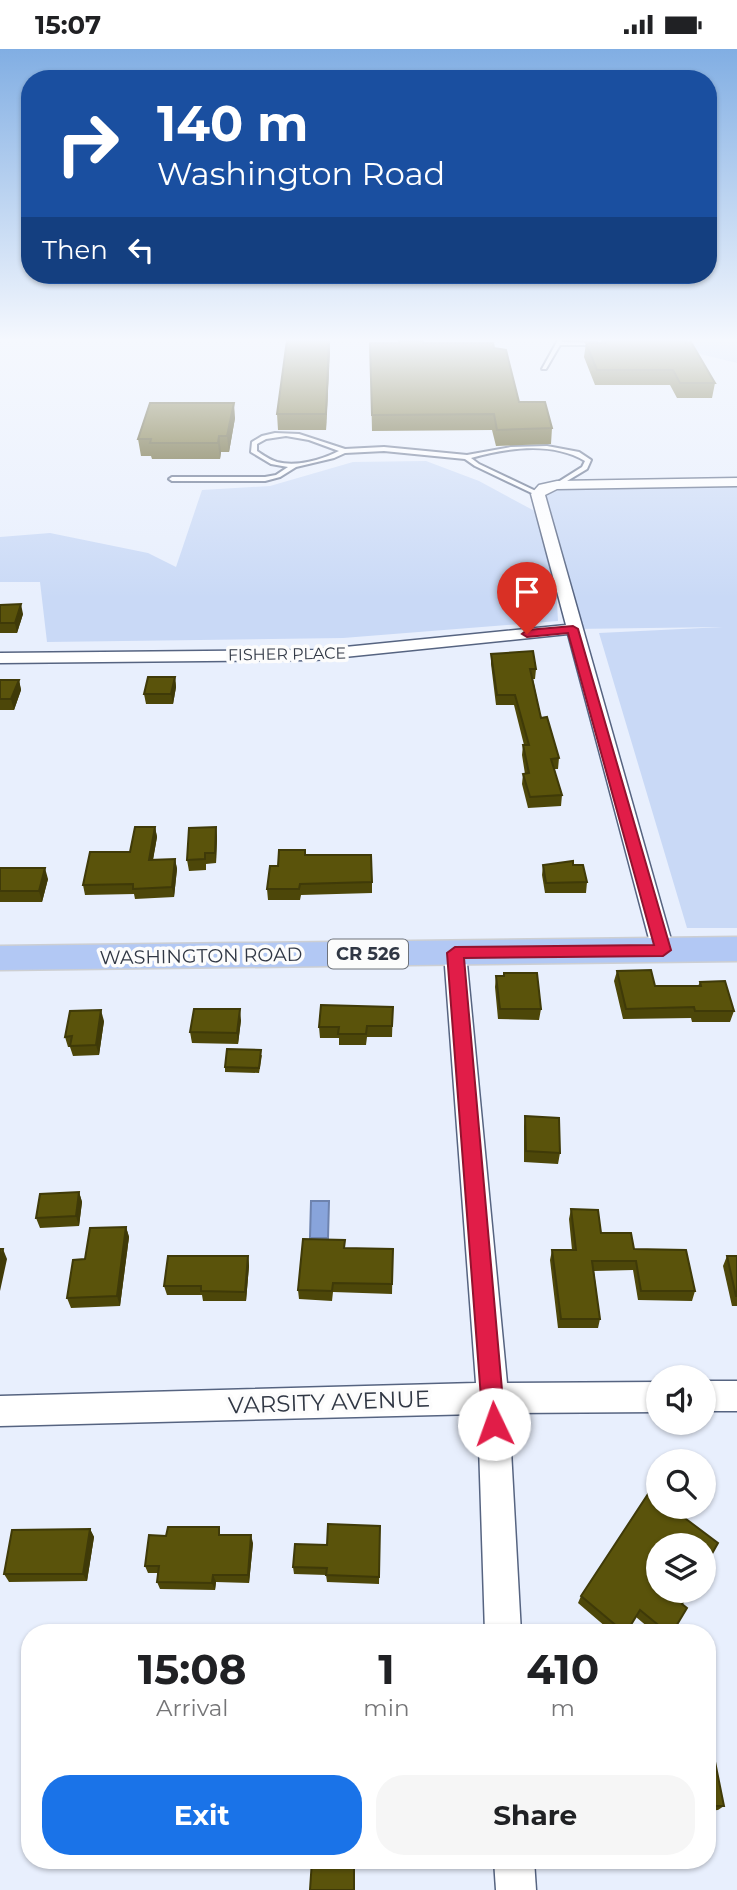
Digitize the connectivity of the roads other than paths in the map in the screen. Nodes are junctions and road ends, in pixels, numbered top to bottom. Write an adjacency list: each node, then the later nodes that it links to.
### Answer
1 (344, 451): 2 (lane); 3 (lane); 3 (lane)
2 (467, 457): 6 (lane); 7 (lane)
3 (294, 465): 4 (lane)
4 (172, 479)
5 (737, 482): 6 (street)
6 (557, 485): 7 (street)
7 (538, 496): 8 (street)
8 (573, 629): 9 (street, FISHER PLACE); 11 (street)
9 (0, 658)
10 (737, 949): 11 (main road, WASHINGTON ROAD / CR 526)
11 (663, 950): 12 (main road, WASHINGTON ROAD / CR 526)
12 (455, 953): 13 (main road, WASHINGTON ROAD / CR 526); 17 (street)
13 (0, 958)
14 (716, 1396): 15 (street)
15 (737, 1396)
16 (646, 1397): 17 (street, VARSITY AVENUE)
17 (493, 1398): 18 (street, VARSITY AVENUE); 19 (street)
18 (0, 1412)
19 (503, 1624)
20 (515, 1869): 21 (street)
21 (516, 1890)

